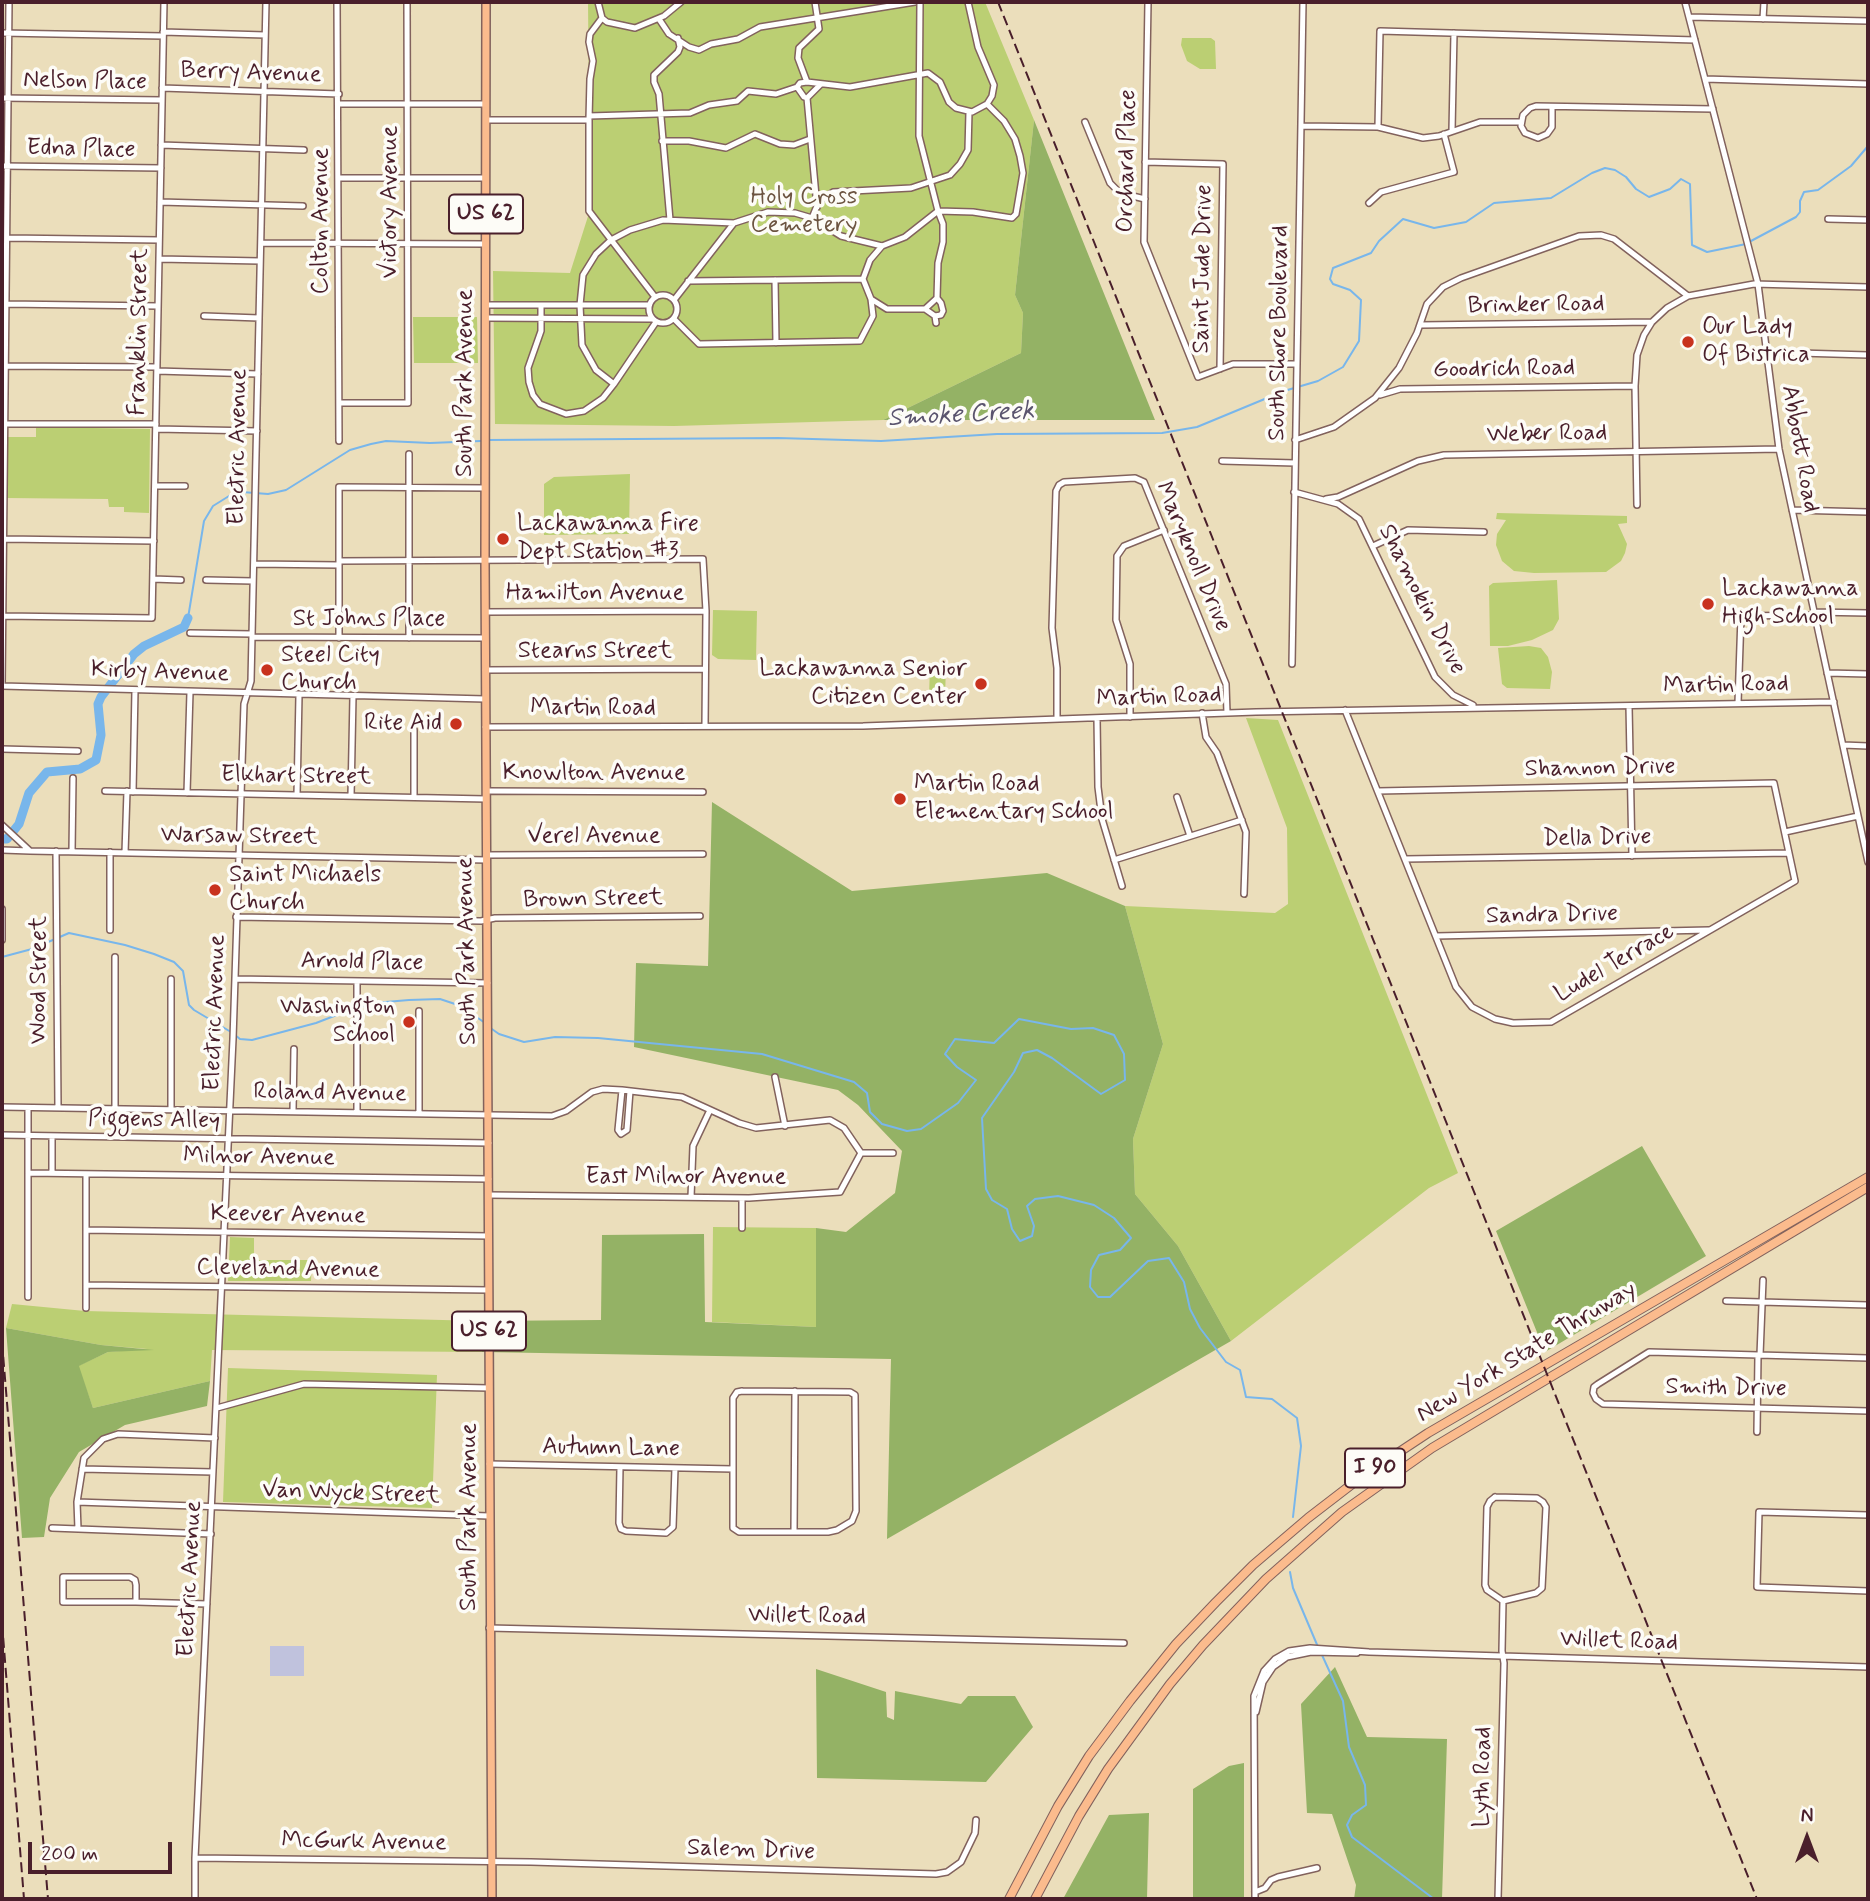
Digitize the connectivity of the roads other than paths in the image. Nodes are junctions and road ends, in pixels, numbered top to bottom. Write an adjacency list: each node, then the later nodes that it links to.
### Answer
1 (9, 2): 22 (street)
2 (164, 2): 24 (street, Franklin Street)
3 (266, 2): 25 (street, Electric Avenue)
4 (337, 2): 35 (street, Colton Avenue)
5 (407, 2): 42 (street, Victory Avenue)
6 (486, 2): 40 (main road, South Park Avenue / US 62)
7 (598, 2): 17 (street)
8 (681, 2): 19 (street)
9 (815, 2): 18 (street)
10 (918, 2): 18 (street); 28 (street)
11 (968, 2): 41 (street)
12 (1148, 2): 60 (street, Orchard Place)
13 (1303, 2): 51 (street, South Shore Boulevard)
14 (1685, 2): 16 (street, Abbott Road)
15 (1764, 2): 20 (street)
16 (1689, 17): 20 (street); 27 (street, Abbott Road)
17 (602, 18): 19 (street); 47 (street)
18 (819, 18): 26 (street); 31 (street)
19 (659, 19): 26 (street)
20 (1763, 19): 21 (street)
21 (1868, 21)
22 (5, 33): 24 (street); 37 (street)
23 (1454, 33): 27 (street); 52 (street); 53 (street)
24 (163, 34): 25 (street); 33 (street, Franklin Street)
25 (265, 35): 34 (street, Electric Avenue)
26 (678, 38): 46 (street)
27 (1695, 40): 29 (street, Abbott Road)
28 (919, 74): 32 (street); 45 (street); 66 (street)
29 (1705, 79): 30 (street); 44 (street, Abbott Road)
30 (1868, 83)
31 (802, 84): 32 (street); 36 (street); 46 (street)
32 (820, 85): 36 (street)
33 (162, 88): 34 (street, Berry Avenue); 38 (street, Franklin Street)
34 (264, 92): 35 (street, Berry Avenue); 58 (street, Electric Avenue)
35 (339, 94): 39 (street, Colton Avenue)
36 (807, 97): 55 (street)
37 (5, 98): 38 (street, Nelson Place); 61 (street)
38 (162, 100): 57 (street, Franklin Street)
39 (339, 104): 42 (street); 63 (street, Colton Avenue)
40 (485, 104): 42 (street); 48 (main road, South Park Avenue / US 62)
41 (988, 104): 45 (street); 73 (street)
42 (408, 105): 64 (street, Victory Avenue)
43 (1552, 107): 44 (street); 50 (street); 50 (street)
44 (1713, 109): 92 (street, Abbott Road)
45 (969, 112): 66 (street)
46 (660, 113): 47 (street); 56 (street)
47 (588, 118): 48 (street); 80 (street)
48 (485, 120): 65 (main road, South Park Avenue / US 62)
49 (1086, 122): 67 (street)
50 (1521, 122): 53 (street)
51 (1301, 126): 52 (street); 121 (street, South Shore Boulevard)
52 (1378, 127): 54 (street)
53 (1452, 131): 54 (street)
54 (1444, 134): 69 (street)
55 (810, 139): 56 (street); 72 (street)
56 (662, 141): 76 (street)
57 (161, 145): 58 (street); 62 (street, Franklin Street)
58 (263, 149): 59 (street); 70 (street, Electric Avenue)
59 (304, 150)
60 (1145, 162): 67 (street, Orchard Place); 123 (street, Saint Jude Drive)
61 (5, 166): 62 (street, Edna Place); 81 (street)
62 (161, 168): 68 (street, Franklin Street)
63 (339, 178): 64 (street); 83 (street, Colton Avenue)
64 (408, 178): 65 (street); 84 (street, Victory Avenue)
65 (486, 178): 85 (main road, South Park Avenue / US 62)
66 (930, 182): 72 (street); 73 (street)
67 (1144, 199): 123 (street, Orchard Place)
68 (160, 202): 70 (street); 79 (street, Franklin Street)
69 (1369, 203)
70 (262, 205): 71 (street); 82 (street, Electric Avenue)
71 (303, 206)
72 (817, 206): 74 (street)
73 (938, 211): 86 (street); 96 (street)
74 (812, 218): 78 (street); 86 (street)
75 (1828, 219): 77 (street)
76 (670, 220): 78 (street); 80 (street)
77 (1868, 220)
78 (734, 223): 91 (street)
79 (159, 240): 81 (street); 87 (street, Franklin Street)
80 (611, 240): 95 (street); 102 (street)
81 (5, 242): 99 (street)
82 (261, 243): 83 (street); 88 (street, Electric Avenue)
83 (340, 243): 84 (street); 129 (street, Colton Avenue)
84 (408, 243): 85 (street); 129 (street, Victory Avenue)
85 (486, 244): 100 (main road, South Park Avenue / US 62)
86 (882, 246): 89 (street)
87 (159, 259): 88 (street); 104 (street, Franklin Street)
88 (260, 261): 110 (street, Electric Avenue)
89 (863, 279): 90 (street); 97 (street)
90 (775, 280): 91 (street); 118 (street)
91 (688, 281): 98 (street)
92 (1758, 284): 93 (street); 94 (street); 119 (street, Abbott Road)
93 (1868, 287)
94 (1688, 296): 116 (street); 117 (street)
95 (655, 297): 98 (street); 103 (street)
96 (937, 298): 106 (street); 106 (street)
97 (871, 299): 105 (street); 109 (street)
98 (674, 300): 114 (street)
99 (6, 304): 104 (street); 107 (street)
100 (486, 305): 101 (street); 111 (main road, South Park Avenue / US 62)
101 (541, 305): 102 (street); 112 (street)
102 (580, 305): 103 (street); 113 (street)
103 (649, 305): 115 (street)
104 (158, 306): 122 (street, Franklin Street)
105 (887, 309): 106 (street); 109 (street)
106 (925, 309)
107 (4, 316): 124 (street)
108 (204, 316): 110 (street)
109 (873, 316): 118 (street)
110 (259, 318): 125 (street, Electric Avenue)
111 (486, 318): 112 (street); 144 (main road, South Park Avenue / US 62)
112 (541, 318): 113 (street); 126 (street)
113 (580, 318): 115 (street); 126 (street)
114 (674, 319): 115 (street); 118 (street)
115 (654, 320): 126 (street)
116 (1652, 322): 117 (street, Brinker Road); 127 (street)
117 (1421, 325): 128 (street)
118 (776, 343)
119 (1765, 352): 120 (street); 135 (street, Abbott Road)
120 (1868, 355)
121 (1296, 364): 123 (street, Orchard Place); 134 (street, South Shore Boulevard)
122 (157, 369): 124 (street); 125 (street); 131 (street, Franklin Street)
123 (1220, 369)
124 (4, 370): 130 (street)
125 (258, 374): 132 (street, Electric Avenue)
126 (614, 384)
127 (1635, 386): 128 (street, Goodrich Road); 136 (street)
128 (1375, 398): 134 (street)
129 (340, 403): 133 (street, Colton Avenue)
130 (4, 427): 131 (street); 140 (street)
131 (156, 427): 132 (street); 141 (street, Franklin Street)
132 (257, 431): 158 (street, Electric Avenue)
133 (339, 440)
134 (1296, 440): 139 (street, South Shore Boulevard)
135 (1779, 449): 136 (street, Weber Road); 148 (street, Abbott Road)
136 (1636, 451): 146 (street, Weber Road); 147 (street)
137 (409, 454): 143 (street)
138 (1222, 461): 139 (street)
139 (1295, 463): 145 (street, South Shore Boulevard)
140 (3, 482): 152 (street)
141 (155, 486): 142 (street); 153 (street, Franklin Street)
142 (184, 486)
143 (409, 487): 144 (street); 155 (street); 157 (street)
144 (485, 488): 156 (main road, South Park Avenue / US 62)
145 (1294, 492): 146 (street, Shamokin Drive); 175 (street, South Shore Boulevard)
146 (1325, 499): 154 (street, Shamokin Drive)
147 (1637, 505)
148 (1792, 510): 149 (street); 167 (street, Abbott Road)
149 (1868, 512)
150 (1164, 530): 193 (street, Maryknoll Drive); 194 (street); 196 (street, Maryknoll Drive)
151 (1484, 532): 154 (street)
152 (3, 535): 153 (street); 163 (street)
153 (154, 541): 159 (street, Franklin Street)
154 (1373, 546): 190 (street, Shamokin Drive)
155 (409, 561): 156 (street); 157 (street); 173 (street)
156 (485, 561): 164 (street); 165 (main road, South Park Avenue / US 62)
157 (339, 563): 158 (street); 172 (street)
158 (254, 564): 162 (street, Electric Avenue)
159 (153, 579): 160 (street); 168 (street, Franklin Street)
160 (181, 580)
161 (206, 580): 162 (street)
162 (253, 581): 171 (street, Electric Avenue)
163 (3, 582): 168 (street)
164 (706, 611): 165 (street, Hamilton Avenue); 176 (street)
165 (485, 612): 174 (main road, South Park Avenue / US 62)
166 (1868, 613): 167 (street)
167 (1815, 614): 178 (street, Abbott Road); 188 (street)
168 (3, 617): 169 (street)
169 (2, 631): 180 (street)
170 (190, 633): 171 (street, St Johns Place)
171 (252, 636): 172 (street, St Johns Place); 183 (street, Electric Avenue)
172 (339, 638): 173 (street, St Johns Place)
173 (409, 638): 174 (street, St Johns Place)
174 (485, 638): 177 (main road, South Park Avenue / US 62)
175 (1292, 664)
176 (705, 668): 177 (street, Stearns Street); 197 (street)
177 (485, 670): 186 (main road, South Park Avenue / US 62)
178 (1827, 673): 179 (street); 187 (street, Abbott Road)
179 (1868, 674)
180 (2, 686): 181 (street, Kirby Avenue)
181 (135, 690): 182 (street, Kirby Avenue); 207 (street)
182 (190, 692): 183 (street, Kirby Avenue); 210 (street)
183 (247, 693): 184 (street, Kirby Avenue); 211 (street, Electric Avenue)
184 (299, 695): 185 (street, Kirby Avenue); 212 (street)
185 (353, 696): 186 (street, Kirby Avenue); 214 (street)
186 (485, 699): 198 (main road, South Park Avenue / US 62)
187 (1834, 702): 188 (street, Martin Road); 200 (street, Abbott Road)
188 (1738, 704): 189 (street, Martin Road)
189 (1629, 706): 190 (street, Martin Road); 205 (street)
190 (1480, 707): 191 (street, Martin Road)
191 (1345, 710): 193 (street, Martin Road); 208 (street, Ludel Terrace)
192 (1202, 713): 193 (street, Martin Road); 194 (street, Martin Road); 218 (street)
193 (1227, 713)
194 (1130, 717): 195 (street, Martin Road)
195 (1097, 718): 196 (street, Martin Road); 234 (street)
196 (1057, 719): 197 (street, Martin Road)
197 (705, 726): 198 (street, Martin Road)
198 (485, 727): 213 (main road, South Park Avenue / US 62)
199 (414, 730): 215 (street)
200 (1843, 745): 201 (street); 217 (street, Abbott Road)
201 (1868, 746)
202 (2, 749): 203 (street)
203 (78, 751)
204 (73, 778): 225 (street)
205 (1630, 786): 208 (street, Shannon Drive); 220 (street, Shannon Drive); 231 (street)
206 (105, 791): 207 (street, Elkhart Street)
207 (130, 791): 210 (street, Elkhart Street); 227 (street)
208 (1378, 791): 233 (street, Ludel Terrace)
209 (703, 792): 213 (street, Knowlton Avenue)
210 (187, 793): 211 (street, Elkhart Street)
211 (242, 794): 212 (street, Elkhart Street); 229 (street, Electric Avenue)
212 (297, 795): 214 (street, Elkhart Street)
213 (486, 795): 215 (street, Elkhart Street); 232 (main road, South Park Avenue / US 62)
214 (351, 796): 215 (street, Elkhart Street)
215 (414, 797)
216 (1177, 797): 221 (street)
217 (1858, 816): 220 (street); 235 (street, Abbott Road)
218 (1242, 820): 221 (street); 237 (street)
219 (4, 827): 223 (street)
220 (1785, 832): 228 (street, Ludel Terrace)
221 (1190, 836): 234 (street)
222 (2, 850): 223 (street, Warsaw Street)
223 (30, 851): 224 (street, Warsaw Street)
224 (56, 851): 225 (street, Warsaw Street); 258 (street, Wood Street)
225 (72, 852): 226 (street, Warsaw Street)
226 (110, 852): 227 (street, Warsaw Street); 242 (street)
227 (125, 853): 229 (street, Warsaw Street)
228 (1789, 853): 231 (street, Della Drive); 243 (street, Ludel Terrace)
229 (238, 854): 232 (street, Warsaw Street); 240 (street, Electric Avenue)
230 (702, 854): 232 (street, Verel Avenue)
231 (1632, 856): 233 (street, Della Drive)
232 (486, 858): 241 (main road, South Park Avenue / US 62)
233 (1405, 859): 244 (street, Ludel Terrace)
234 (1114, 860): 236 (street)
235 (1868, 862)
236 (1122, 886)
237 (1244, 894)
238 (2, 909): 245 (street)
239 (700, 916): 241 (street, Brown Street)
240 (236, 917): 241 (street, Brown Street); 248 (street, Electric Avenue)
241 (487, 919): 250 (main road, South Park Avenue / US 62)
242 (110, 930)
243 (1710, 930): 244 (street, Sandra Drive); 244 (street, Ludel Terrace)
244 (1436, 936)
245 (2, 940)
246 (115, 957): 259 (street)
247 (171, 979): 260 (street)
248 (235, 979): 249 (street, Arnold Place); 261 (street, Electric Avenue)
249 (357, 981): 250 (street, Arnold Place); 264 (street)
250 (488, 983): 266 (main road, South Park Avenue / US 62)
251 (419, 1010): 265 (street)
252 (294, 1049): 263 (street)
253 (775, 1077): 267 (street)
254 (622, 1090): 255 (street, Roland Avenue); 255 (street); 266 (street, Roland Avenue)
255 (629, 1091): 262 (street, Roland Avenue)
256 (2, 1107): 257 (street, Roland Avenue)
257 (28, 1108): 258 (street, Roland Avenue); 269 (street)
258 (58, 1108): 259 (street, Roland Avenue)
259 (115, 1108): 260 (street, Roland Avenue)
260 (171, 1109): 261 (street, Roland Avenue)
261 (230, 1110): 263 (street, Roland Avenue); 271 (street, Electric Avenue)
262 (710, 1110): 267 (street, Roland Avenue); 283 (street)
263 (293, 1111): 264 (street, Roland Avenue)
264 (357, 1112): 265 (street, Roland Avenue)
265 (419, 1113): 266 (street, Roland Avenue)
266 (489, 1115): 272 (main road, South Park Avenue / US 62)
267 (785, 1126): 273 (street, Roland Avenue)
268 (2, 1135): 269 (street, Piggens Alley)
269 (28, 1136): 270 (street, Piggens Alley); 275 (street)
270 (52, 1136): 271 (street, Piggens Alley); 276 (street)
271 (229, 1139): 272 (street, Piggens Alley); 278 (street, Electric Avenue)
272 (489, 1143): 280 (main road, South Park Avenue / US 62)
273 (861, 1153): 274 (street); 284 (street, East Milnor Avenue)
274 (893, 1153)
275 (28, 1173): 276 (street, Milnor Avenue); 293 (street)
276 (52, 1173): 277 (street, Milnor Avenue)
277 (86, 1174): 278 (street, Milnor Avenue); 286 (street)
278 (227, 1175): 280 (street, Milnor Avenue); 287 (street, Electric Avenue)
279 (1868, 1177): 336 (highway, New York State Thruway / I 90)
280 (489, 1179): 282 (main road, South Park Avenue / US 62)
281 (1868, 1187): 337 (highway, New York State Thruway / I 90)
282 (489, 1195): 283 (street, East Milnor Avenue); 288 (main road, South Park Avenue / US 62)
283 (691, 1197): 284 (street, East Milnor Avenue)
284 (742, 1198): 285 (street)
285 (742, 1228)
286 (86, 1230): 287 (street, Keever Avenue); 290 (street)
287 (225, 1232): 288 (street, Keever Avenue); 291 (street, Electric Avenue)
288 (489, 1236): 292 (main road, South Park Avenue / US 62)
289 (1763, 1280): 295 (street)
290 (86, 1285): 291 (street, Cleveland Avenue); 297 (street)
291 (222, 1287): 292 (street, Cleveland Avenue); 302 (street, Electric Avenue)
292 (489, 1290): 300 (main road, South Park Avenue / US 62)
293 (28, 1297)
294 (1726, 1301): 295 (street)
295 (1761, 1302): 296 (street); 298 (street)
296 (1868, 1305)
297 (86, 1308)
298 (1759, 1355): 299 (street); 303 (street); 303 (street, Smith Drive)
299 (1868, 1358)
300 (489, 1388): 302 (street); 307 (main road, South Park Avenue / US 62)
301 (795, 1391): 311 (street); 319 (street); 319 (street)
302 (217, 1408): 306 (street, Electric Avenue)
303 (1757, 1408): 304 (street, Smith Drive); 305 (street)
304 (1868, 1410)
305 (1757, 1432)
306 (215, 1438): 310 (street); 312 (street, Electric Avenue)
307 (489, 1464): 308 (street, Autumn Lane); 316 (main road, South Park Avenue / US 62)
308 (620, 1467): 309 (street, Autumn Lane); 309 (street)
309 (675, 1468): 311 (street, Autumn Lane)
310 (82, 1469): 312 (street); 313 (street)
311 (733, 1469): 319 (street)
312 (213, 1472): 314 (street, Electric Avenue)
313 (77, 1502): 314 (street, Van Wyck Street); 318 (street)
314 (212, 1505): 316 (street, Van Wyck Street); 320 (street, Electric Avenue)
315 (1868, 1515): 321 (street)
316 (489, 1516): 325 (main road, South Park Avenue / US 62)
317 (52, 1528): 318 (street)
318 (78, 1529): 320 (street)
319 (794, 1532)
320 (211, 1534): 324 (street, Electric Avenue)
321 (1868, 1591)
322 (1503, 1601): 322 (street); 327 (street, Lyth Road)
323 (136, 1602): 323 (street); 324 (street)
324 (207, 1604): 330 (street, Electric Avenue)
325 (489, 1628): 326 (street, Willet Road); 331 (main road, South Park Avenue / US 62)
326 (1124, 1643)
327 (1503, 1656): 328 (street, Willet Road); 333 (street, Willet Road); 339 (street, Lyth Road)
328 (1868, 1667)
329 (976, 1820): 331 (street, Salem Drive)
330 (195, 1858): 331 (street, McGurk Avenue); 334 (street, Electric Avenue)
331 (492, 1863): 335 (main road, South Park Avenue / US 62)
332 (1317, 1868): 333 (street)
333 (1255, 1892): 338 (street)
334 (195, 1899)
335 (492, 1899)
336 (1009, 1899)
337 (1035, 1899)
338 (1255, 1899)
339 (1498, 1899)

